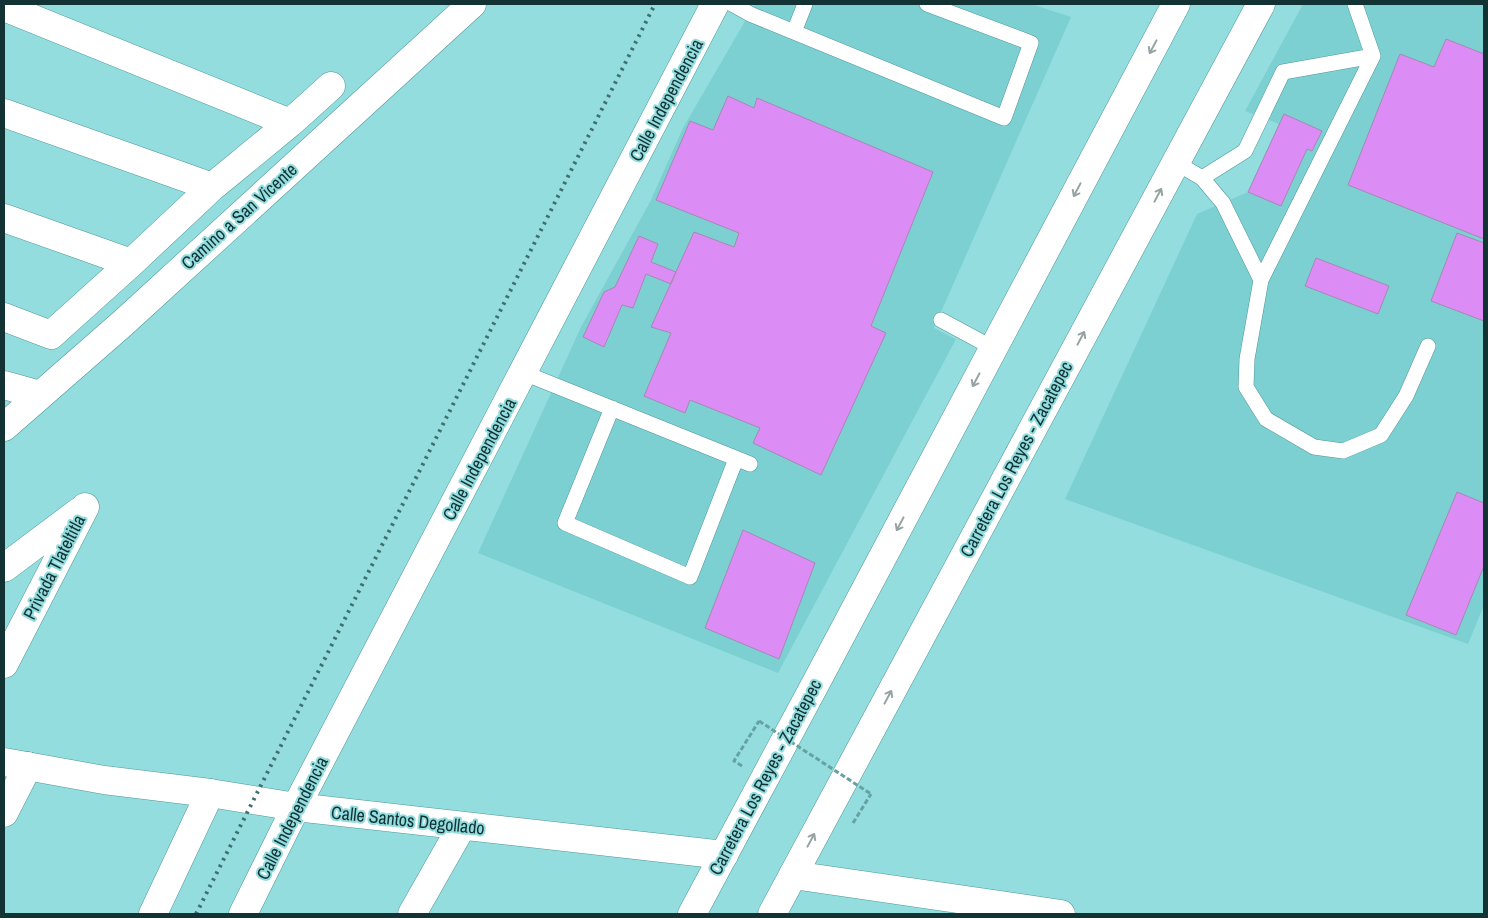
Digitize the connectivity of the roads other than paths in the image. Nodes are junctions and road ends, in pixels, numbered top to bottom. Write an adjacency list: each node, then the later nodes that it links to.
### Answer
1 (472, 4): 27 (main road, Camino a San Vicente)
2 (715, 4): 25 (main road, Calle Independencia)
3 (732, 4): 10 (lane)
4 (805, 4): 10 (lane)
5 (928, 4): 10 (lane)
6 (1176, 4): 24 (main road, Carretera Los Reyes - Zacatepec, one-way to 24)
7 (1261, 4): 15 (main road, Carretera Los Reyes - Zacatepec)
8 (1355, 4): 11 (lane)
9 (4, 7): 14 (main road)
10 (794, 32)
11 (1373, 56): 16 (lane); 20 (lane)
12 (331, 86): 14 (main road)
13 (4, 113): 17 (main road)
14 (290, 123): 17 (main road)
15 (1175, 162): 16 (lane); 38 (main road, Carretera Los Reyes - Zacatepec, one-way to 15)
16 (1202, 178): 20 (lane)
17 (212, 187): 19 (main road)
18 (4, 218): 19 (main road)
19 (132, 263): 21 (main road)
20 (1261, 280): 23 (lane)
21 (4, 317)
22 (941, 320): 24 (lane)
23 (1428, 346)
24 (993, 348): 37 (main road, Carretera Los Reyes - Zacatepec, one-way to 37)
25 (524, 373): 28 (lane); 34 (main road, Calle Independencia)
26 (4, 386): 27 (main road)
27 (40, 395): 29 (main road, Camino a San Vicente)
28 (612, 408): 28 (lane)
29 (4, 426)
30 (4, 568): 31 (main road, Privada Tlateltitla)
31 (4, 664)
32 (16, 764): 33 (main road, Calle Santos Degollado); 35 (main road)
33 (210, 793): 34 (main road, Calle Santos Degollado); 39 (main road)
34 (296, 807): 36 (main road, Calle Santos Degollado); 40 (main road, Calle Independencia)
35 (4, 813)
36 (462, 826): 37 (main road, Calle Santos Degollado); 41 (main road)
37 (724, 854): 42 (main road, Carretera Los Reyes - Zacatepec)
38 (793, 875): 43 (main road, Carretera Los Reyes - Zacatepec); 44 (main road)
39 (153, 914)
40 (243, 914)
41 (412, 914)
42 (692, 914)
43 (772, 914)
44 (1061, 914)

